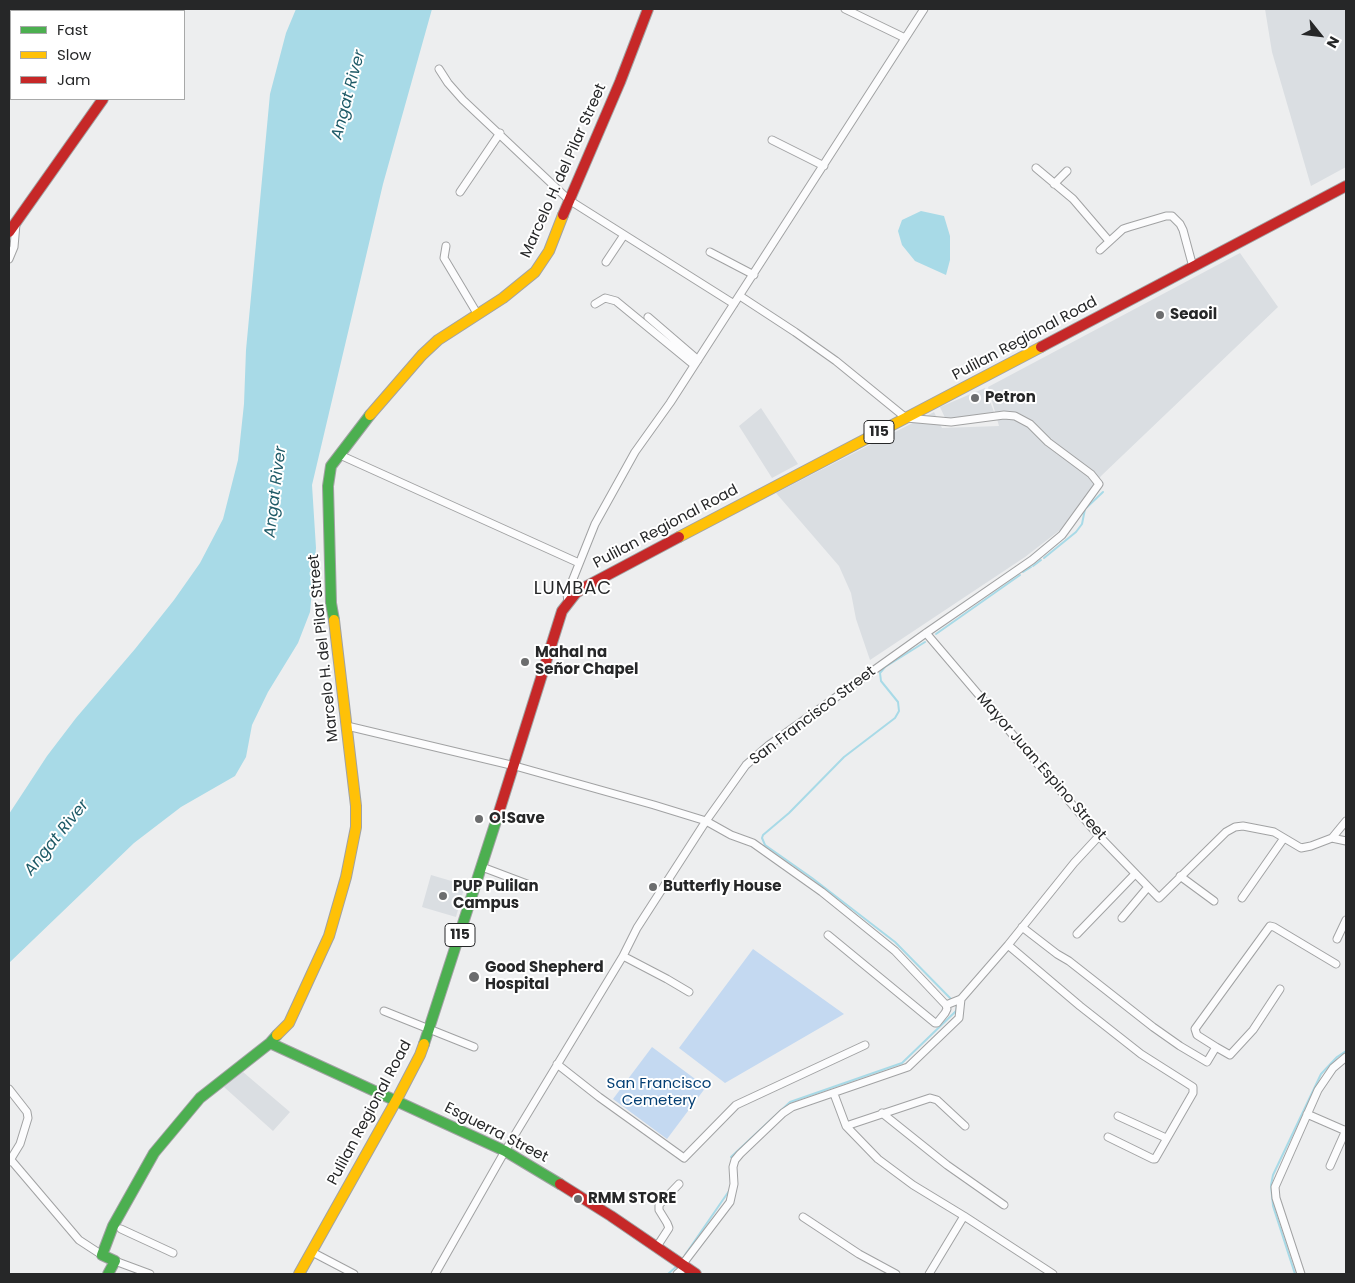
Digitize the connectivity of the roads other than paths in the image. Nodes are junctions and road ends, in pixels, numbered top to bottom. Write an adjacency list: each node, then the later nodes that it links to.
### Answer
1 (648, 9): 15 (main road, Marcelo H. del Pilar Street)
2 (845, 9): 4 (street)
3 (924, 9): 4 (street)
4 (905, 38): 9 (street)
5 (439, 69): 7 (street)
6 (102, 100): 16 (main road)
7 (500, 133): 14 (street); 15 (street)
8 (772, 140): 9 (street)
9 (824, 166): 25 (street)
10 (1036, 168): 12 (street)
11 (1067, 171): 12 (street)
12 (1054, 184): 18 (street)
13 (1346, 186): 24 (main road, Pulilan Regional Road / 115)
14 (460, 192)
15 (569, 200): 17 (street); 29 (main road, Marcelo H. del Pilar Street)
16 (12, 228): 22 (street)
17 (624, 235): 23 (street); 28 (street)
18 (1109, 241): 20 (street); 24 (street)
19 (446, 246): 29 (street)
20 (1100, 250)
21 (710, 252): 25 (street)
22 (9, 259)
23 (606, 262)
24 (1193, 267): 32 (main road, Pulilan Regional Road / 115)
25 (754, 275): 26 (street)
26 (740, 296): 28 (street); 32 (street)
27 (595, 304): 31 (street)
28 (734, 304): 31 (street)
29 (478, 314): 33 (main road, Marcelo H. del Pilar Street)
30 (648, 317): 31 (street)
31 (696, 362): 34 (street)
32 (906, 418): 35 (main road, Pulilan Regional Road / 115); 36 (street, San Francisco Street)
33 (340, 455): 34 (street); 37 (main road, Marcelo H. del Pilar Street)
34 (579, 563): 35 (street)
35 (568, 602): 38 (main road, Pulilan Regional Road / 115)
36 (926, 633): 39 (street, San Francisco Street); 41 (street, Mayor Juan Espino Street)
37 (347, 726): 38 (street); 67 (main road, Marcelo H. del Pilar Street)
38 (514, 766): 39 (street); 45 (main road, Pulilan Regional Road / 115)
39 (706, 821): 59 (street, San Francisco Street); 64 (street)
40 (1346, 821): 43 (street)
41 (1098, 836): 46 (street, Mayor Juan Espino Street); 54 (street)
42 (1284, 838): 43 (street); 47 (street); 50 (street)
43 (1332, 838): 44 (street)
44 (1346, 840)
45 (482, 867): 48 (street); 66 (main road, Pulilan Regional Road / 115)
46 (1135, 874): 49 (street, Mayor Juan Espino Street); 55 (street)
47 (1180, 876): 49 (street, Mayor Juan Espino Street); 51 (street)
48 (535, 887)
49 (1148, 887): 52 (street)
50 (1242, 898)
51 (1214, 901)
52 (1122, 918)
53 (1346, 920): 57 (street)
54 (1022, 927): 58 (street); 70 (street)
55 (1077, 934)
56 (828, 935): 64 (street)
57 (1337, 938)
58 (1008, 945): 63 (street); 83 (street)
59 (623, 956): 62 (street); 72 (street, San Francisco Street)
60 (1336, 964): 70 (street)
61 (1280, 988): 70 (street)
62 (689, 992)
63 (961, 999): 64 (street); 74 (street)
64 (946, 1005)
65 (384, 1011): 66 (street)
66 (429, 1029): 69 (street); 75 (main road, Pulilan Regional Road / 115)
67 (270, 1042): 75 (main road, Esguerra Street); 91 (main road, Marcelo H. del Pilar Street)
68 (866, 1044): 72 (street)
69 (474, 1047)
70 (1216, 1047)
71 (1346, 1057): 77 (street)
72 (557, 1064): 84 (street, San Francisco Street)
73 (9, 1090): 85 (street)
74 (834, 1094): 79 (street); 97 (street)
75 (396, 1101): 84 (main road, Esguerra Street); 93 (main road, Pulilan Regional Road / 115)
76 (882, 1113): 79 (street); 80 (street); 88 (street)
77 (1307, 1114): 81 (street); 107 (street)
78 (1118, 1116): 83 (street)
79 (846, 1126): 89 (street)
80 (965, 1126)
81 (1346, 1130): 86 (street)
82 (1108, 1138): 83 (street)
83 (1166, 1138)
84 (505, 1151): 92 (main road, Esguerra Street); 102 (street, San Francisco Street)
85 (10, 1161): 95 (street)
86 (1330, 1166)
87 (679, 1184): 92 (street)
88 (1004, 1205)
89 (964, 1216): 105 (street); 106 (street)
90 (803, 1217): 104 (street)
91 (118, 1228): 94 (street); 95 (main road, Marcelo H. del Pilar Street)
92 (656, 1248): 97 (main road, Esguerra Street)
93 (312, 1252): 100 (main road, Pulilan Regional Road / 115); 101 (street)
94 (173, 1253)
95 (102, 1255): 96 (main road)
96 (115, 1261): 98 (main road); 99 (street)
97 (681, 1269): 103 (main road, Esguerra Street)
98 (108, 1274)
99 (150, 1274)
100 (300, 1274)
101 (354, 1274)
102 (435, 1274)
103 (696, 1274)
104 (896, 1274)
105 (929, 1274)
106 (1054, 1274)
107 (1301, 1274)

